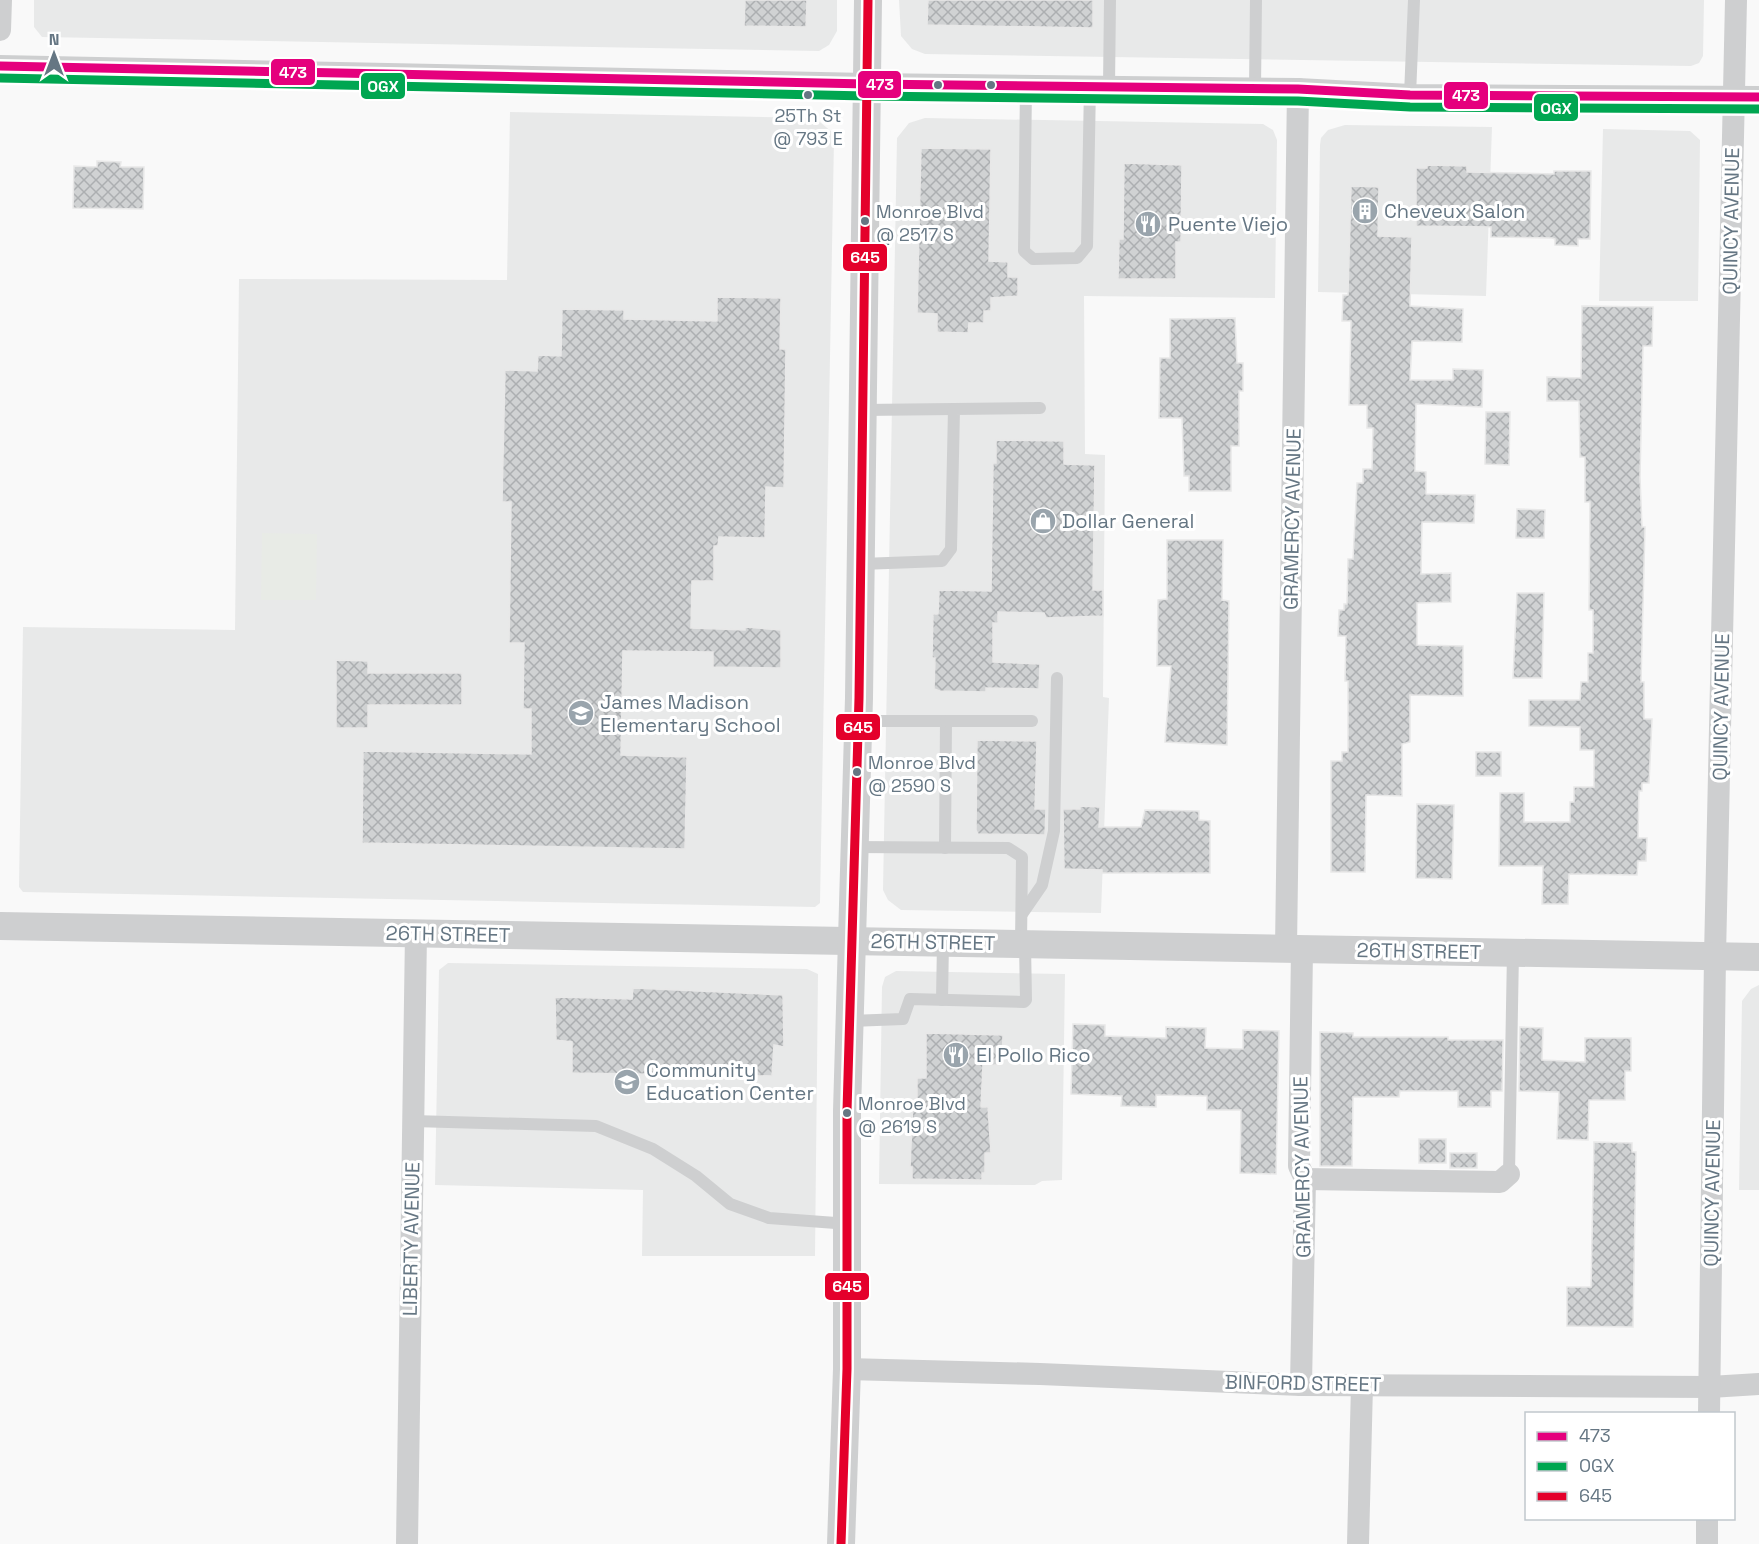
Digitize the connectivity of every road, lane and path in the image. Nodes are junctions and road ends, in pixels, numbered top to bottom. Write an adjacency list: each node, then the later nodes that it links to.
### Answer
1 (1, 0): 7 (street)
2 (868, 0): 9 (street)
3 (1110, 0): 11 (lane)
4 (1256, 0): 12 (lane)
5 (1413, 0): 14 (lane)
6 (1736, 0): 15 (street, QUINCY AVENUE)
7 (0, 30)
8 (0, 66): 9 (street)
9 (867, 84): 10 (street); 19 (street)
10 (1026, 86): 11 (street); 11 (lane)
11 (1100, 86): 12 (street)
12 (1255, 88): 13 (street)
13 (1298, 89): 14 (street); 33 (street, GRAMERCY AVENUE)
14 (1410, 95): 15 (street)
15 (1734, 97): 16 (street); 35 (street, QUINCY AVENUE)
16 (1759, 97)
17 (1040, 408): 18 (lane)
18 (954, 409): 19 (lane); 20 (lane)
19 (862, 410): 20 (street)
20 (861, 564): 22 (street)
21 (1057, 678): 27 (lane)
22 (858, 721): 23 (lane); 25 (street)
23 (946, 721): 24 (lane); 26 (lane)
24 (1032, 721)
25 (853, 847): 26 (lane); 30 (street)
26 (945, 848): 27 (lane)
27 (1022, 914): 32 (lane)
28 (0, 926): 29 (street, 26TH STREET)
29 (416, 933): 30 (street, 26TH STREET); 39 (street, LIBERTY AVENUE)
30 (850, 941): 31 (street, 26TH STREET); 38 (street)
31 (943, 942): 32 (street, 26TH STREET); 37 (lane)
32 (1023, 944): 33 (street, 26TH STREET); 37 (lane)
33 (1294, 948): 34 (street, 26TH STREET); 41 (street, GRAMERCY AVENUE)
34 (1513, 952): 35 (street, 26TH STREET); 40 (lane)
35 (1715, 956): 36 (street, 26TH STREET); 47 (street, QUINCY AVENUE)
36 (1759, 957)
37 (942, 1000): 38 (lane)
38 (849, 1021): 42 (street)
39 (413, 1121): 42 (lane); 50 (street, LIBERTY AVENUE)
40 (1509, 1174): 41 (street)
41 (1305, 1179): 45 (street, GRAMERCY AVENUE)
42 (849, 1224): 43 (street)
43 (847, 1369): 45 (street, BINFORD STREET); 51 (street)
44 (1759, 1384): 47 (street, BINFORD STREET)
45 (1301, 1385): 46 (street, BINFORD STREET)
46 (1362, 1385): 47 (street, BINFORD STREET); 52 (street)
47 (1710, 1387): 48 (street, QUINCY AVENUE)
48 (1709, 1412)
49 (1707, 1520): 53 (street)
50 (407, 1544)
51 (841, 1544)
52 (1358, 1544)
53 (1707, 1544)

